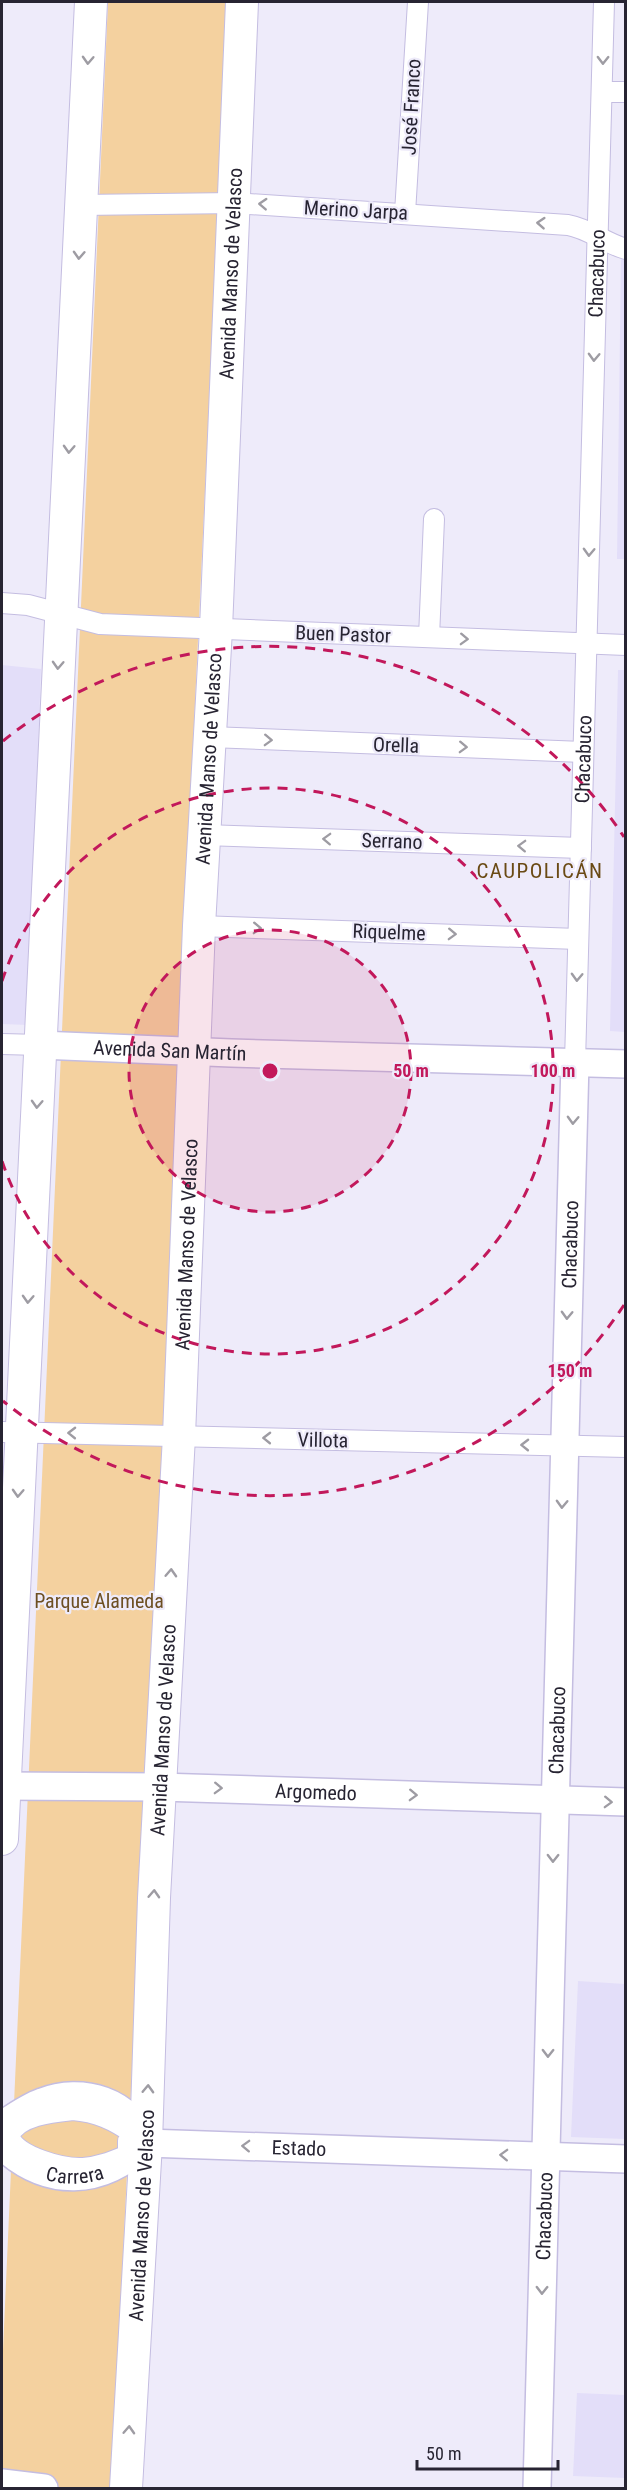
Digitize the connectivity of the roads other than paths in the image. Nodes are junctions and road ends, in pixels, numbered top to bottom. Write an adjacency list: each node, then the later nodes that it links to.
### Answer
1 (91, 2): 8 (main road, one-way to 8)
2 (242, 2): 7 (main road, Avenida Manso de Velasco)
3 (418, 2): 9 (street, José Franco)
4 (604, 2): 5 (street, Chacabuco, one-way to 5)
5 (602, 92): 6 (street); 10 (street, Chacabuco)
6 (626, 92)
7 (234, 203): 8 (street, Merino Jarpa); 9 (street, Merino Jarpa, one-way to 7); 15 (main road, Avenida Manso de Velasco)
8 (81, 205): 14 (main road, one-way to 14)
9 (405, 213): 10 (street, Merino Jarpa, one-way to 9)
10 (598, 235): 11 (street, Merino Jarpa); 17 (street, Chacabuco, one-way to 17)
11 (626, 249)
12 (434, 519): 16 (street)
13 (2, 603): 14 (street, Buen Pastor)
14 (61, 615): 15 (street, Buen Pastor); 26 (main road, one-way to 26)
15 (216, 629): 16 (street, Buen Pastor); 19 (main road, Avenida Manso de Velasco)
16 (429, 638): 17 (street, Buen Pastor, one-way to 17)
17 (586, 644): 18 (street, Buen Pastor); 20 (street, Chacabuco)
18 (626, 645)
19 (210, 737): 20 (street, Orella, one-way to 20); 21 (main road, Avenida Manso de Velasco)
20 (583, 752): 22 (street, Chacabuco)
21 (204, 835): 22 (street, Serrano, one-way to 21); 23 (main road, Avenida Manso de Velasco)
22 (580, 848): 24 (street, Chacabuco)
23 (199, 926): 24 (street, Riquelme, one-way to 24); 27 (main road, Avenida Manso de Velasco)
24 (578, 939): 28 (street, Chacabuco, one-way to 28)
25 (2, 1044): 26 (street)
26 (40, 1046): 27 (street, Avenida San Martín); 30 (main road, one-way to 30)
27 (195, 1052): 28 (street, Avenida San Martín); 31 (main road, Avenida Manso de Velasco)
28 (574, 1062): 29 (street, Avenida San Martín); 32 (street, Chacabuco, one-way to 32)
29 (626, 1064)
30 (11, 1432): 31 (street, Villota, one-way to 30); 34 (main road, one-way to 34)
31 (179, 1436): 32 (street, Villota, one-way to 31); 35 (main road, Avenida Manso de Velasco, one-way to 31)
32 (564, 1446): 33 (street, Villota); 36 (street, Chacabuco, one-way to 36)
33 (626, 1447)
34 (3, 1786): 35 (street, Argomedo); 38 (main road)
35 (160, 1786): 36 (street, Argomedo, one-way to 36); 40 (main road, Avenida Manso de Velasco, one-way to 35)
36 (555, 1800): 37 (street, Argomedo, one-way to 37); 42 (street, Chacabuco, one-way to 42)
37 (626, 1802)
38 (2, 1839)
39 (2, 2125): 40 (street)
40 (137, 2142): 40 (street); 41 (street, Carrera); 42 (street, Estado, one-way to 40); 46 (main road, Avenida Manso de Velasco, one-way to 40)
41 (2, 2146)
42 (545, 2156): 43 (street, Estado); 47 (street, Chacabuco, one-way to 47)
43 (626, 2159)
44 (2, 2483): 45 (street)
45 (44, 2488)
46 (126, 2488)
47 (537, 2488)

